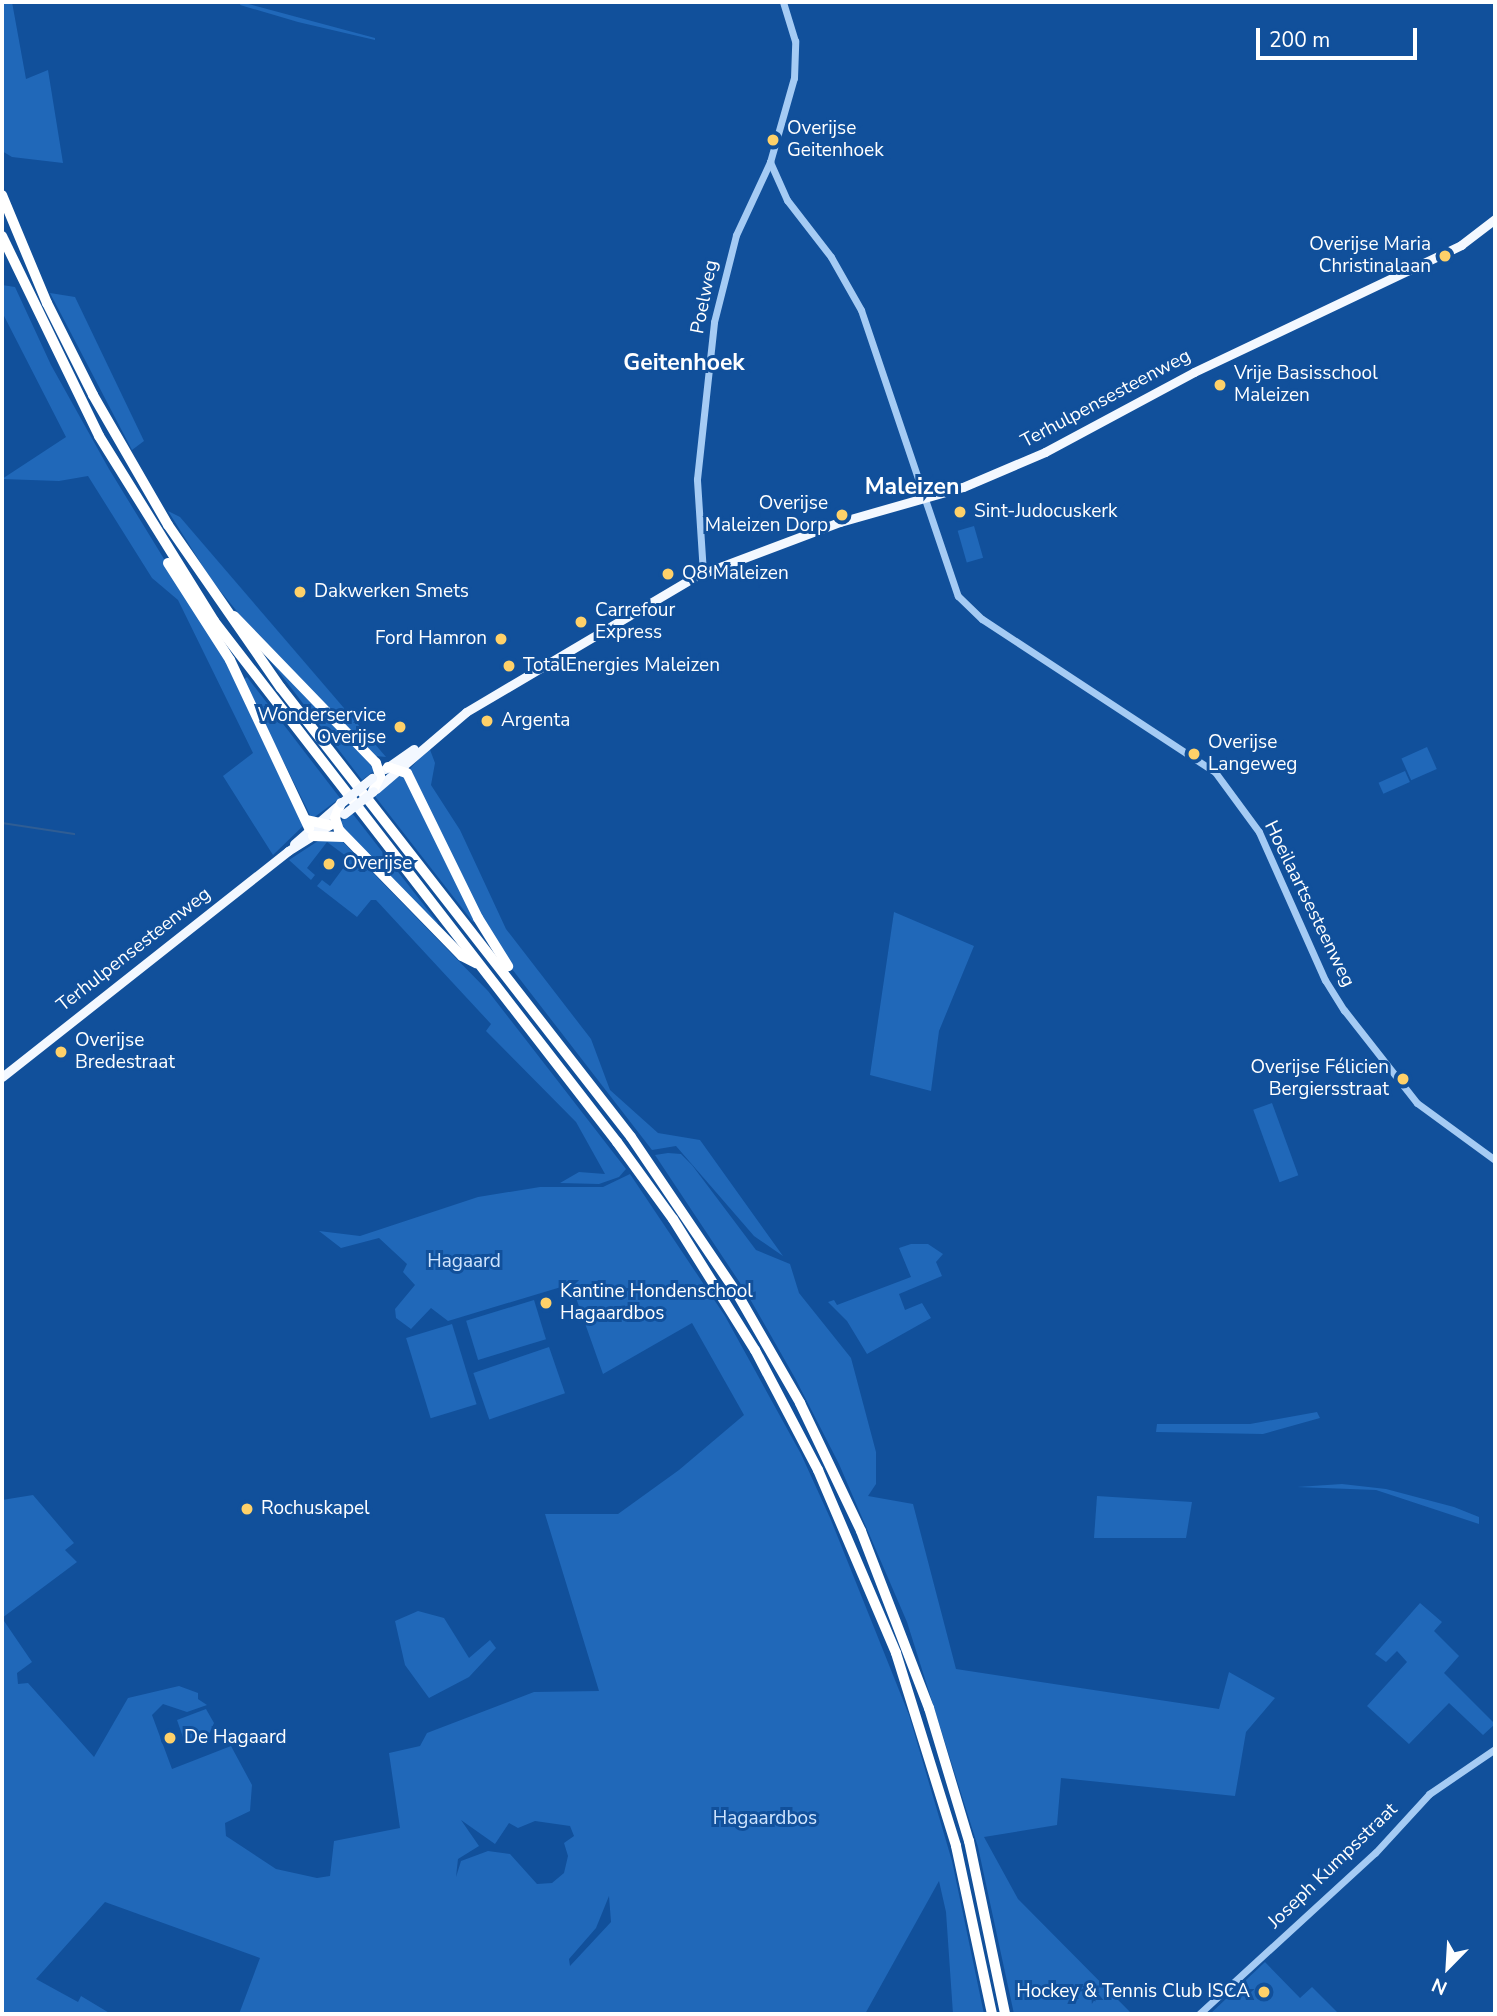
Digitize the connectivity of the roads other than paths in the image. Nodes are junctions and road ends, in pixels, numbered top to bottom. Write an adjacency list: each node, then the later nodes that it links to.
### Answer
1 (783, 2): 2 (street, Poelweg)
2 (770, 162): 6 (street, Hoeilaartsesteenweg); 8 (street, Poelweg)
3 (2, 195): 10 (highway)
4 (1495, 219): 6 (main road, Terhulpensesteenweg)
5 (2, 236): 7 (highway)
6 (923, 498): 8 (main road, Terhulpensesteenweg); 23 (street, Hoeilaartsesteenweg)
7 (158, 535): 9 (highway); 11 (highway)
8 (703, 573): 13 (main road, Terhulpensesteenweg)
9 (197, 608): 11 (highway); 18 (highway)
10 (225, 611): 12 (highway); 21 (highway)
11 (214, 621): 20 (highway)
12 (368, 755): 13 (highway); 14 (highway)
13 (404, 765): 14 (highway); 21 (highway)
14 (382, 774): 15 (highway); 16 (main road, bridge)
15 (373, 791): 17 (main road, bridge)
16 (341, 803): 17 (highway)
17 (333, 819): 18 (highway); 19 (highway)
18 (311, 827): 19 (highway); 22 (main road, Terhulpensesteenweg)
19 (347, 838): 20 (highway)
20 (480, 964): 25 (highway)
21 (521, 994): 26 (highway)
22 (2, 1077)
23 (1495, 1160)
24 (1495, 1749): 27 (street, Joseph Kumpsstraat)
25 (992, 2014)
26 (1005, 2014)
27 (1199, 2014)

